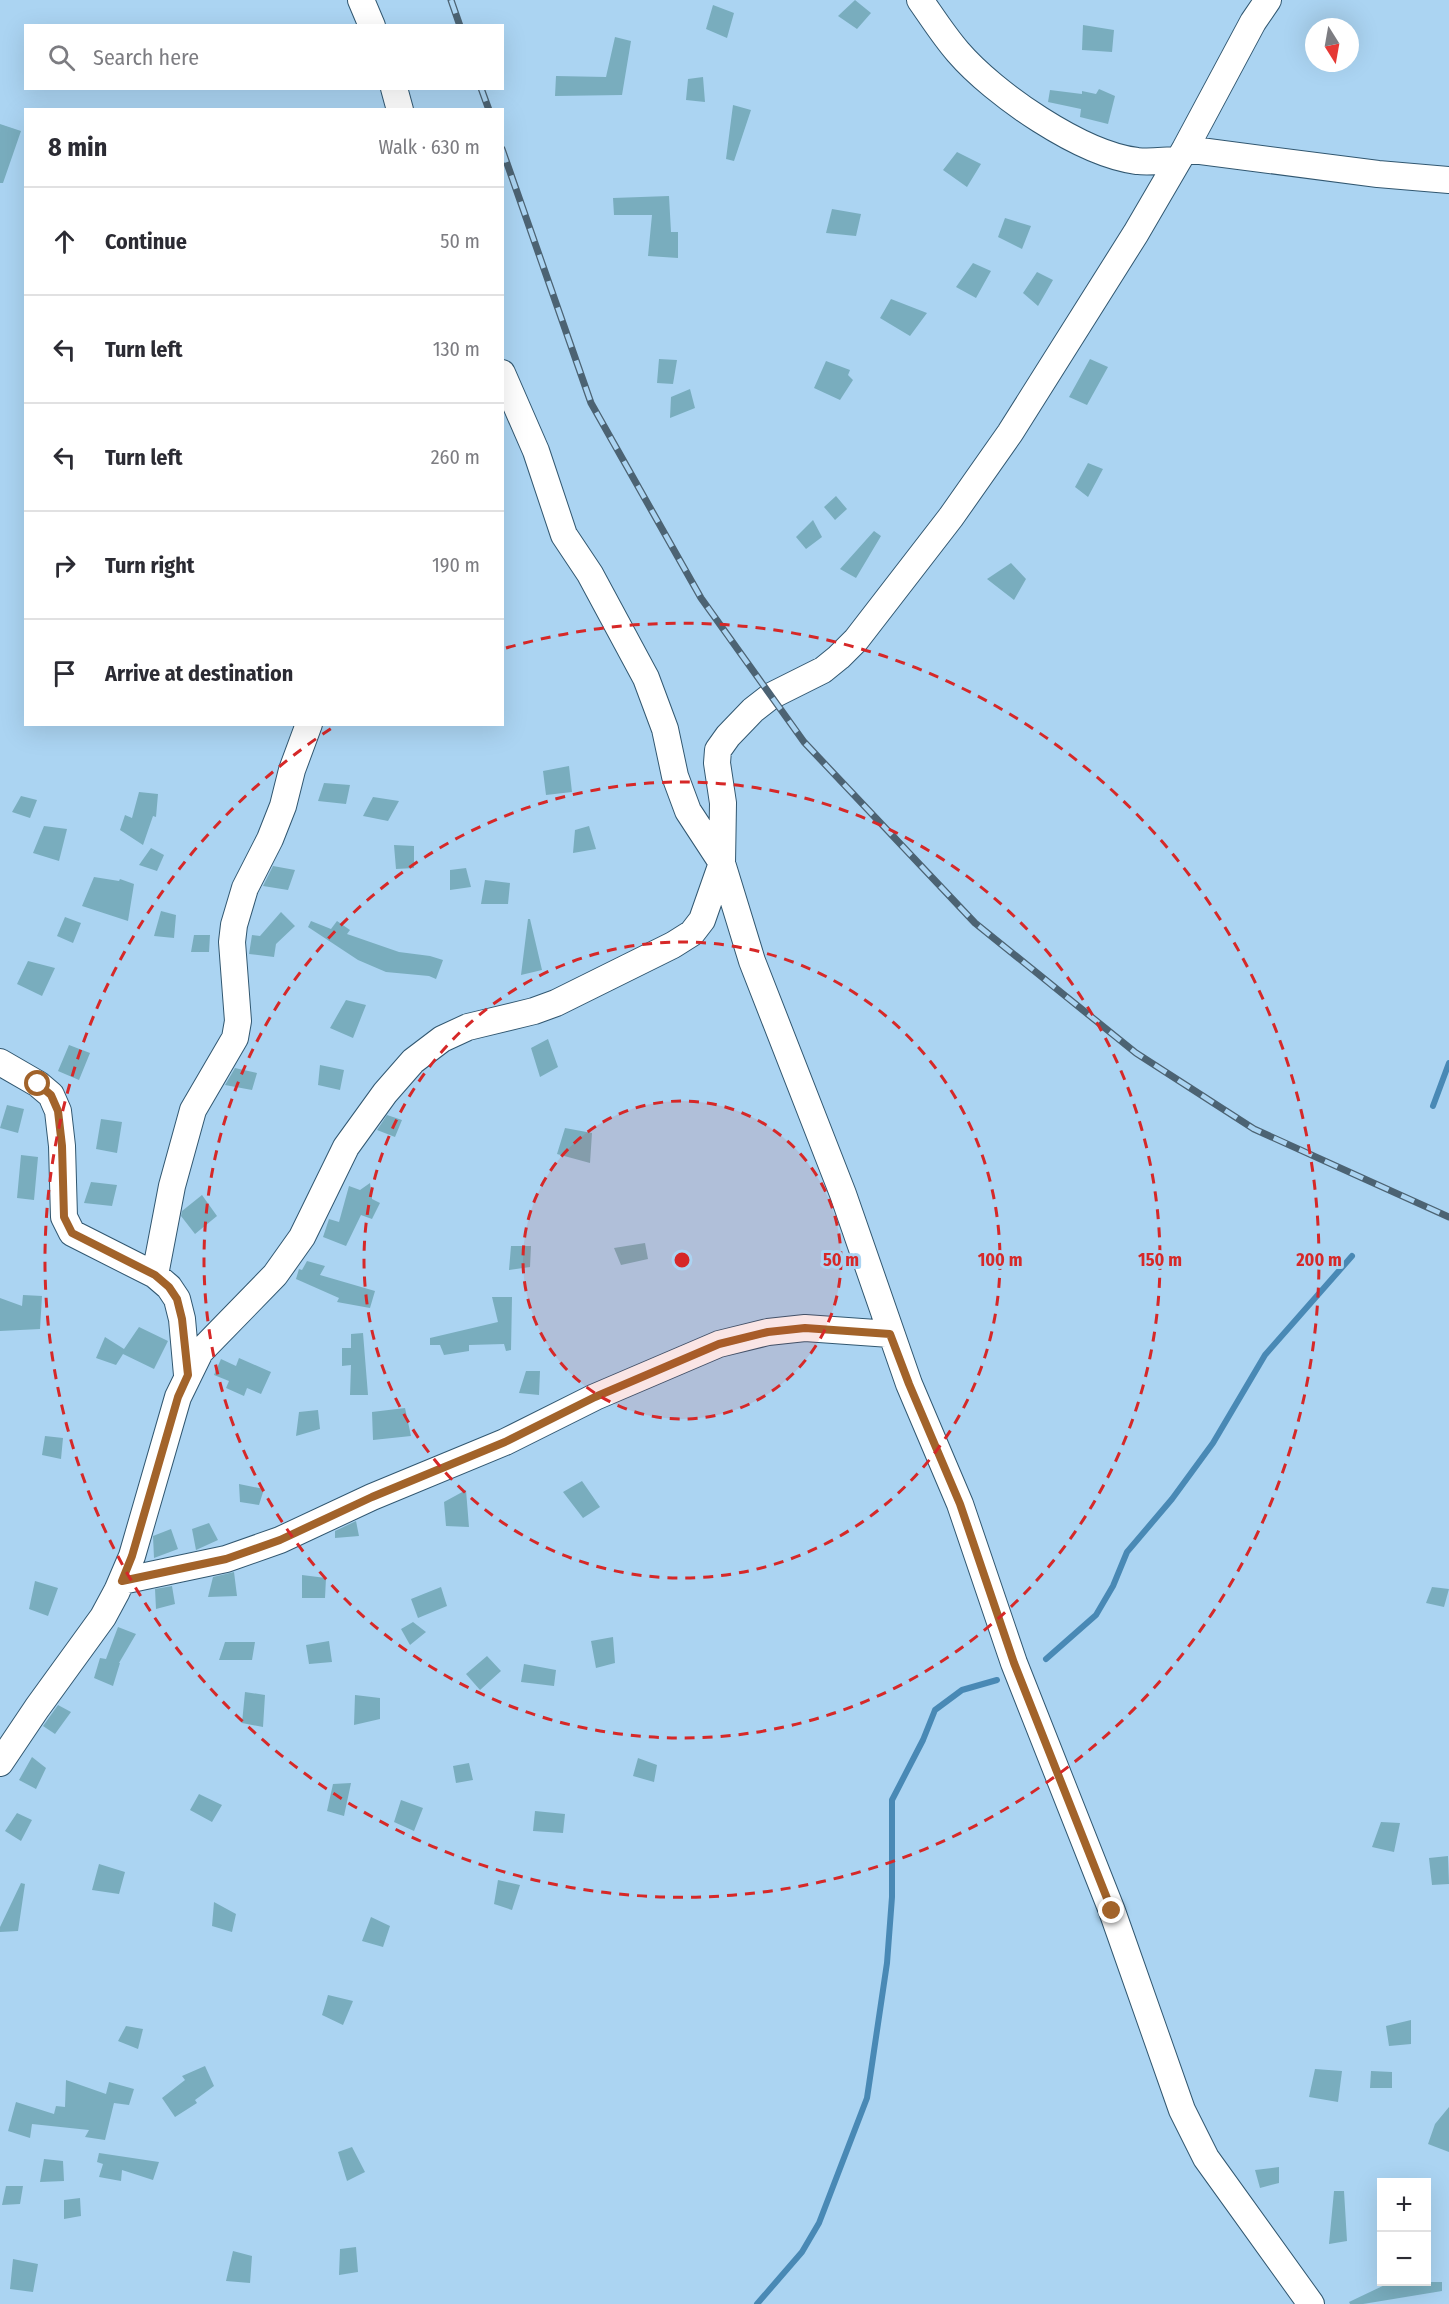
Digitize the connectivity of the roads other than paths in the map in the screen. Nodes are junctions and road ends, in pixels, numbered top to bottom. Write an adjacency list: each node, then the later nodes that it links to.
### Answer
1 (360, 0): 4 (street)
2 (920, 0): 7 (street)
3 (1268, 0): 7 (street)
4 (371, 24)
5 (395, 90): 6 (street)
6 (399, 108)
7 (1181, 154): 8 (street); 11 (street)
8 (1449, 180)
9 (504, 378): 11 (street)
10 (308, 726): 13 (street)
11 (722, 863): 14 (street); 15 (street)
12 (0, 1062): 13 (street)
13 (155, 1275): 15 (street)
14 (890, 1334): 16 (street); 18 (street)
15 (188, 1375): 16 (street)
16 (122, 1581): 17 (street)
17 (0, 1763)
18 (1311, 2304)

